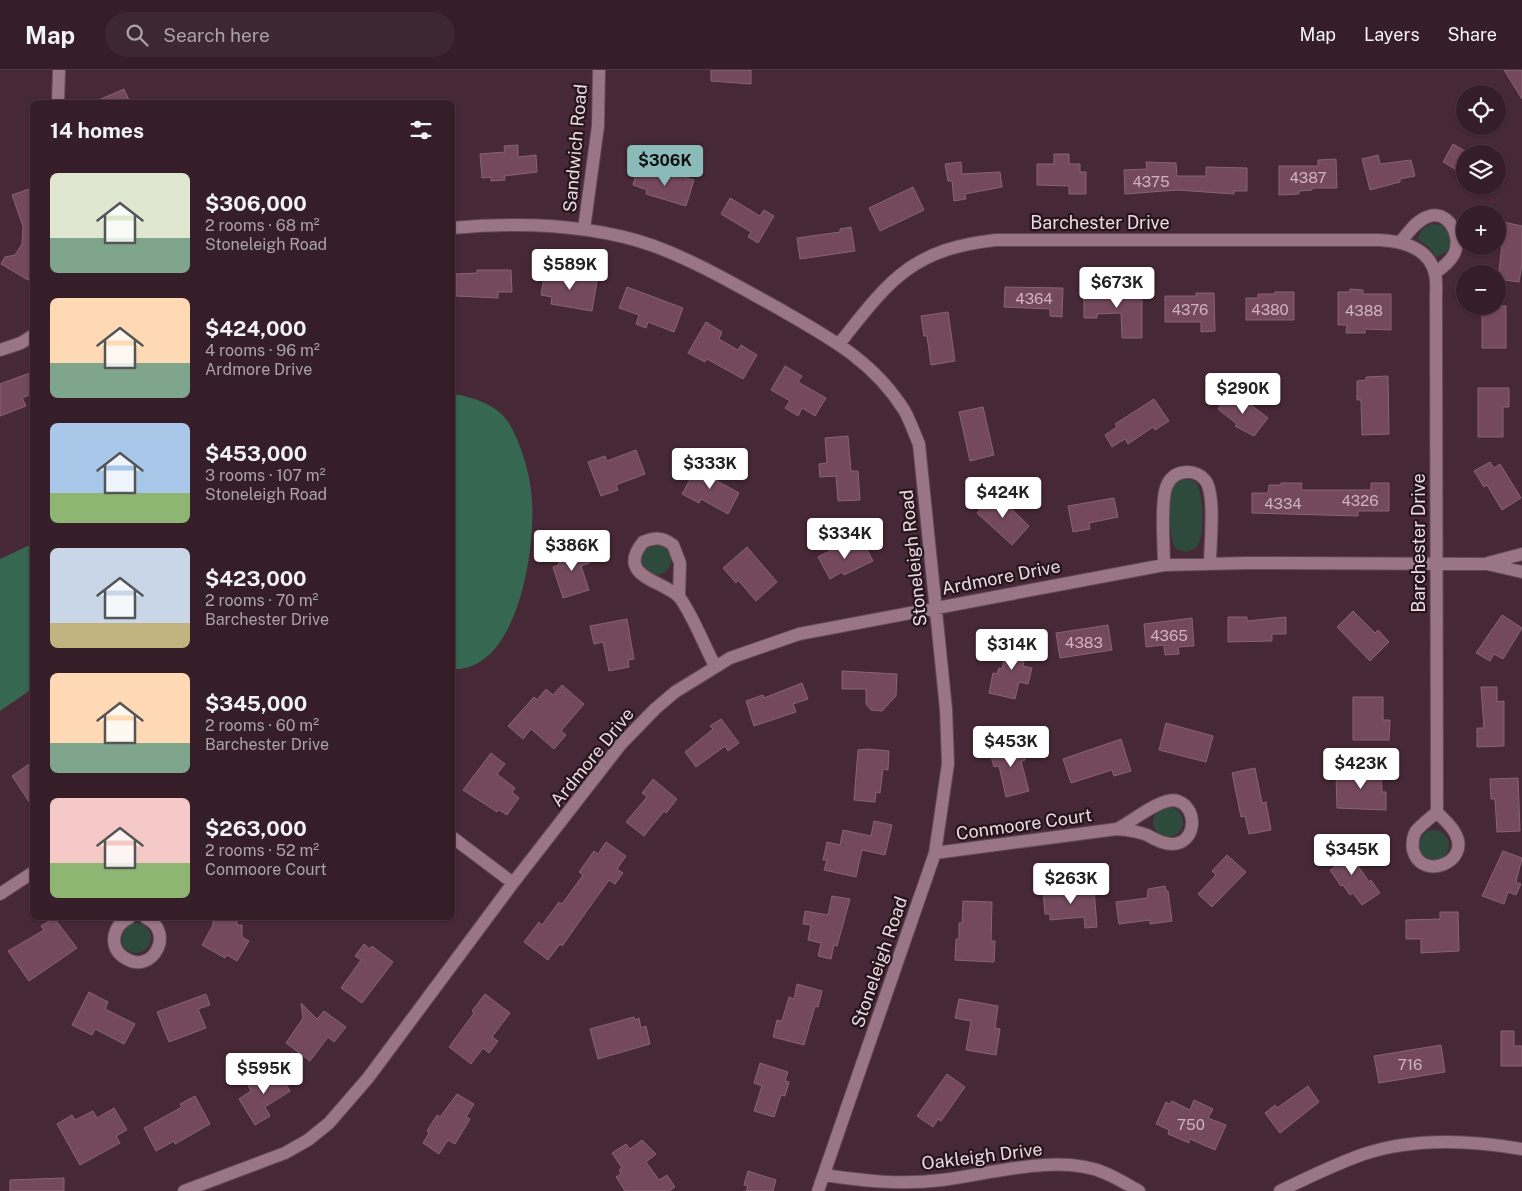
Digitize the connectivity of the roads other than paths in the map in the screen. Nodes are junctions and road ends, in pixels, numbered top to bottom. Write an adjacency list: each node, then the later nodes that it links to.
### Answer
1 (59, 70): 3 (street)
2 (599, 70): 5 (street, Sandwich Road)
3 (58, 100)
4 (455, 228): 5 (street, Stoneleigh Road)
5 (584, 229): 9 (street, Stoneleigh Road)
6 (1401, 240): 7 (street, Barchester Drive); 7 (street); 9 (street, Barchester Drive)
7 (1435, 273): 13 (street, Barchester Drive)
8 (30, 337): 10 (street)
9 (839, 344): 18 (street, Stoneleigh Road)
10 (0, 350)
11 (1522, 554): 14 (street, Ardmore Drive)
12 (1210, 563): 13 (street, Ardmore Drive); 15 (street, Ardmore Drive); 15 (street)
13 (1435, 564): 14 (street, Ardmore Drive); 20 (street, Barchester Drive)
14 (1487, 564): 16 (street, Ardmore Drive)
15 (1164, 565): 18 (street, Ardmore Drive)
16 (1522, 572)
17 (679, 596): 17 (street); 19 (street)
18 (936, 607): 19 (street, Ardmore Drive); 23 (street, Stoneleigh Road)
19 (714, 666): 25 (street, Ardmore Drive)
20 (1437, 812)
21 (1117, 829): 21 (street, Conmoore Court); 23 (street, Conmoore Court)
22 (455, 839): 25 (street)
23 (935, 853): 30 (street, Stoneleigh Road)
24 (30, 874): 26 (street)
25 (513, 883): 31 (street, Ardmore Drive)
26 (0, 894)
27 (123, 920): 28 (street)
28 (149, 920)
29 (1522, 1149): 34 (street)
30 (824, 1175): 32 (street, Stoneleigh Road); 33 (street, Oakleigh Drive)
31 (184, 1191)
32 (818, 1191)
33 (1139, 1191)
34 (1280, 1191)

